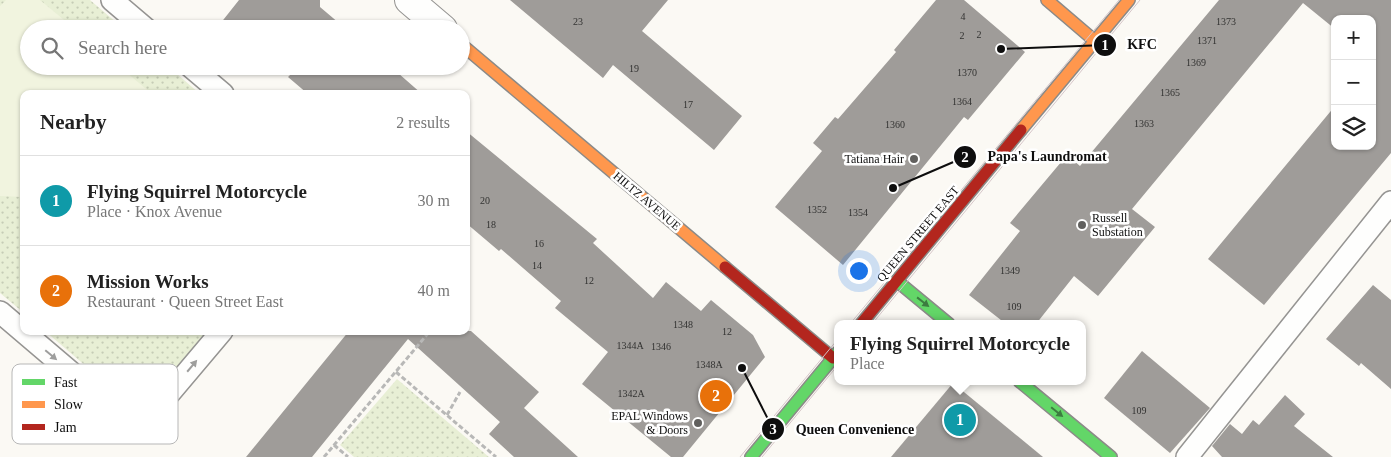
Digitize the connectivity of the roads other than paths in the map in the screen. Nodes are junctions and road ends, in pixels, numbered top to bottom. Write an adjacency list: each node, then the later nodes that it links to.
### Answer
1 (112, 0): 5 (lane)
2 (409, 0): 6 (street)
3 (1047, 0): 7 (street)
4 (1129, 0): 7 (street, QUEEN STREET EAST)
5 (135, 20)
6 (432, 20)
7 (1095, 41): 12 (street, QUEEN STREET EAST)
8 (470, 51): 19 (street, HILTZ AVENUE)
9 (201, 75): 10 (lane)
10 (218, 90)
11 (1391, 202): 26 (lane)
12 (897, 281): 14 (street, QUEEN STREET EAST); 15 (street, one-way to 15)
13 (0, 312): 16 (lane, one-way to 16)
14 (864, 320)
15 (944, 320)
16 (20, 329)
17 (27, 335): 21 (lane, one-way to 21)
18 (219, 335): 22 (lane, one-way to 18)
19 (834, 354)
20 (834, 356): 24 (street)
21 (62, 364)
22 (178, 383)
23 (1024, 385): 25 (street, one-way to 25)
24 (751, 457)
25 (1111, 457)
26 (1187, 457)

